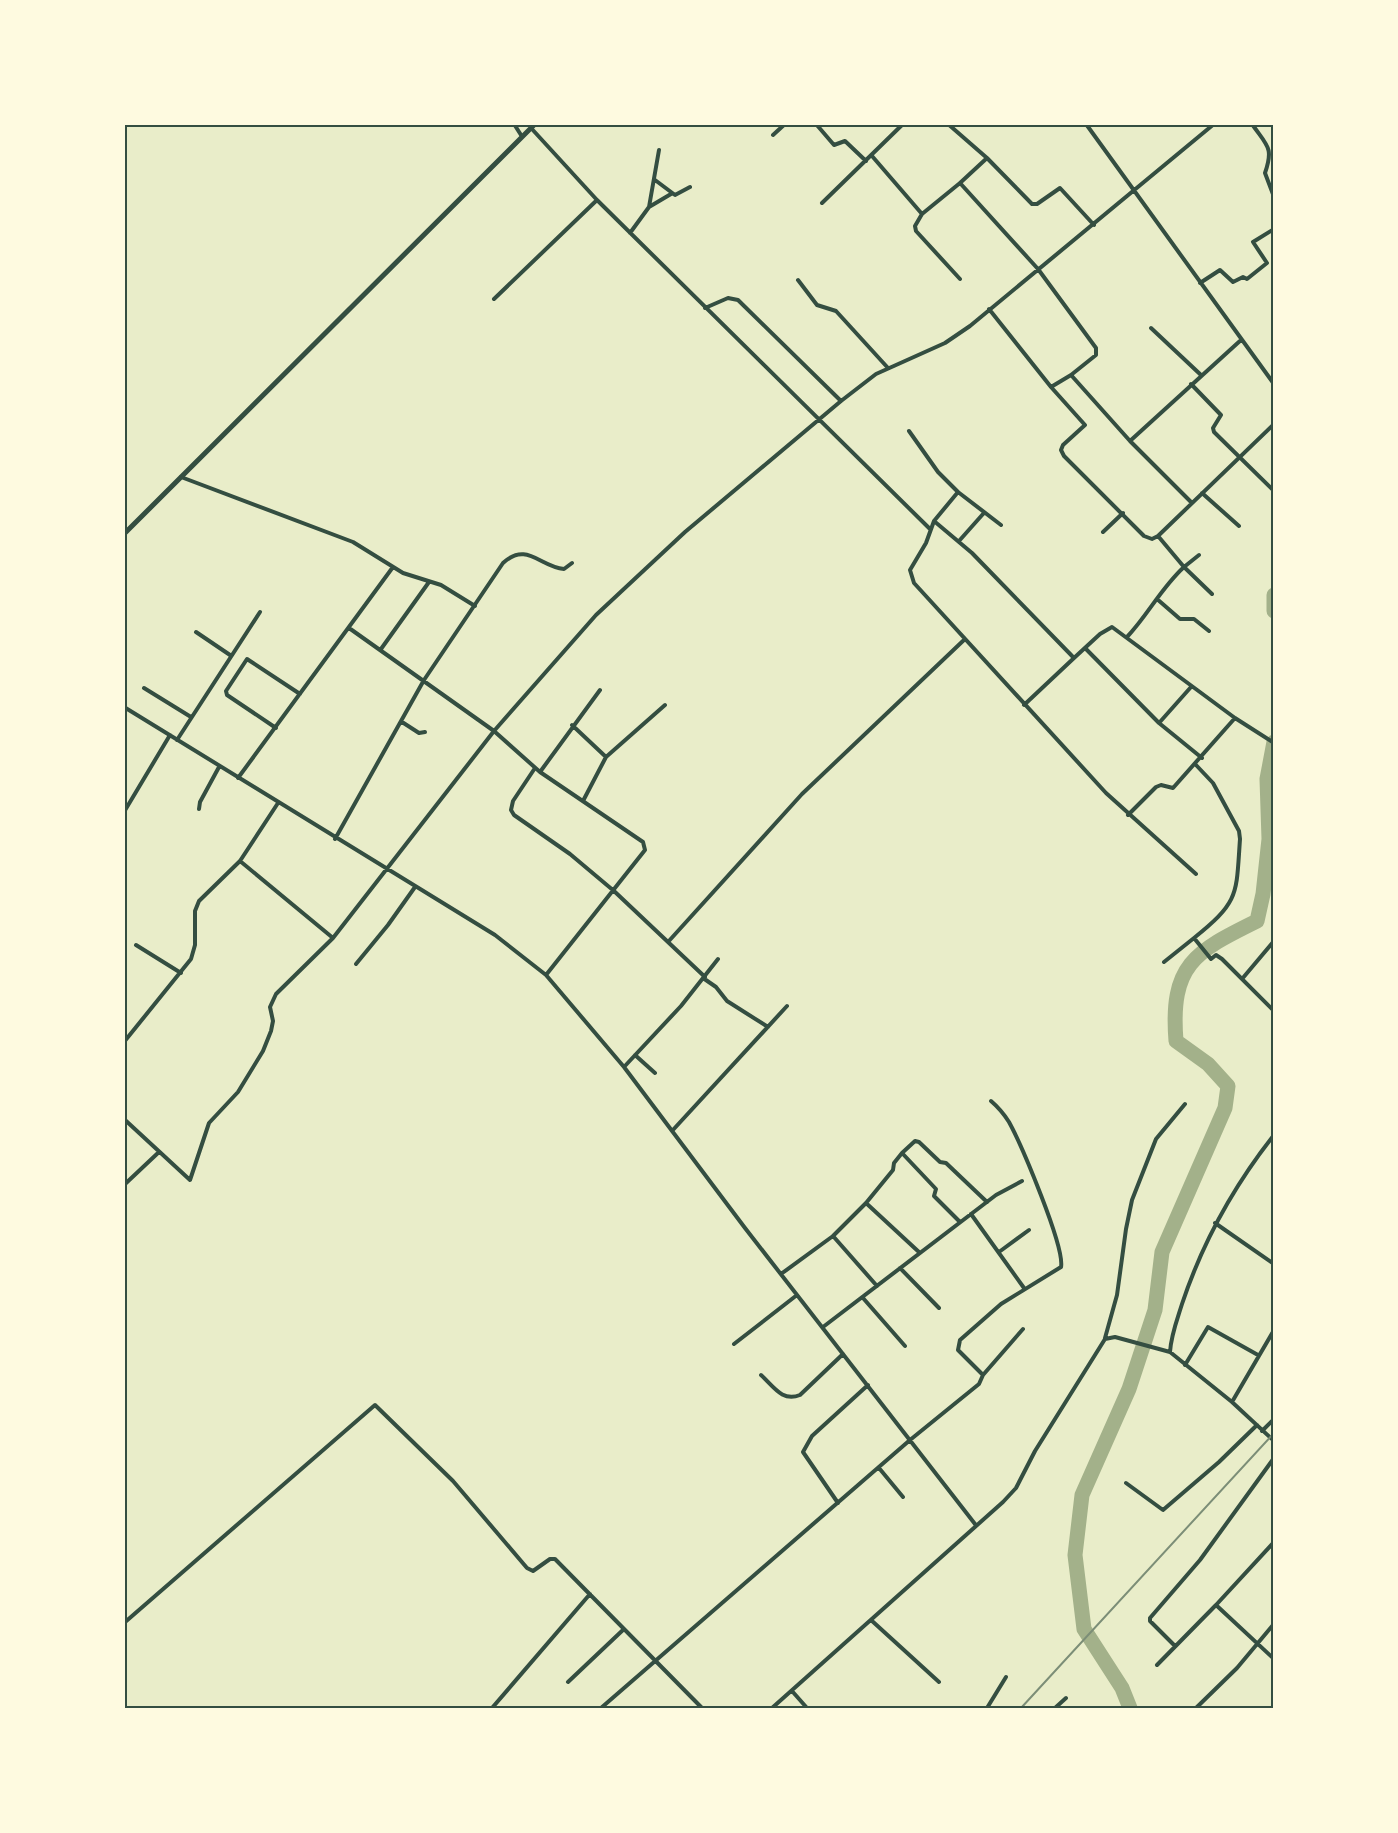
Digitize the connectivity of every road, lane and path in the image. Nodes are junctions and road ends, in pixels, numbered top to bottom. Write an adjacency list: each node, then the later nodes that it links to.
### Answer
1 (514, 124): 10 (street)
2 (785, 124): 11 (street)
3 (816, 124): 15 (street)
4 (903, 124): 13 (street)
5 (948, 124): 14 (street)
6 (1086, 124): 19 (street)
7 (1214, 124): 19 (street)
8 (1252, 124): 21 (street)
9 (533, 126): 10 (main road); 22 (street)
10 (521, 135): 50 (main road)
11 (773, 135)
12 (659, 150): 16 (street)
13 (872, 156): 15 (street); 25 (street)
14 (987, 158): 17 (street); 26 (street)
15 (866, 161): 23 (street)
16 (654, 180): 20 (street); 24 (street)
17 (960, 183): 25 (street); 29 (street)
18 (690, 188): 20 (street)
19 (1136, 190): 26 (street); 32 (street)
20 (671, 194): 24 (street)
21 (1274, 197)
22 (597, 200): 28 (street); 33 (street)
23 (822, 203)
24 (648, 207): 28 (street)
25 (922, 214): 30 (street)
26 (1094, 225): 29 (street)
27 (1274, 229): 32 (street)
28 (630, 233): 34 (street)
29 (1038, 269): 35 (street); 39 (street)
30 (960, 279)
31 (798, 280): 38 (street)
32 (1200, 283): 37 (street)
33 (494, 299)
34 (705, 308): 44 (street); 45 (street)
35 (989, 309): 38 (street); 43 (street)
36 (1150, 328): 40 (street)
37 (1241, 340): 40 (street); 42 (street)
38 (888, 368): 44 (street)
39 (1071, 375): 43 (street); 48 (street)
40 (1201, 375): 41 (street)
41 (1191, 383): 48 (street); 49 (street)
42 (1274, 384)
43 (1051, 387): 55 (street)
44 (841, 401): 45 (street)
45 (818, 421): 60 (street); 97 (street)
46 (1274, 424): 49 (street)
47 (909, 431): 52 (street)
48 (1130, 441): 54 (street)
49 (1238, 458): 51 (street); 53 (street)
50 (182, 477): 62 (main road); 67 (street)
51 (1274, 491)
52 (958, 492): 56 (street); 57 (street)
53 (1202, 493): 54 (street); 59 (street)
54 (1191, 502): 63 (street)
55 (1123, 513): 61 (street); 63 (street)
56 (983, 514): 58 (street); 64 (street)
57 (934, 521): 60 (street); 64 (street)
58 (1001, 525)
59 (1239, 526)
60 (930, 529): 78 (street)
61 (1103, 532)
62 (124, 534)
63 (1158, 536): 68 (street)
64 (959, 541): 82 (street)
65 (1199, 555): 68 (street)
66 (572, 563): 72 (street)
67 (393, 567): 69 (street); 74 (street)
68 (1184, 567): 70 (street); 71 (street)
69 (429, 582): 72 (street); 80 (street)
70 (1212, 594)
71 (1157, 599): 75 (street); 77 (street)
72 (475, 606): 83 (street)
73 (260, 612): 81 (street)
74 (349, 628): 80 (street); 87 (street)
75 (1209, 631)
76 (195, 632): 81 (street)
77 (1127, 638): 79 (street); 84 (street)
78 (965, 639): 89 (street); 123 (street)
79 (1085, 648): 82 (street); 94 (street)
80 (381, 649): 83 (street)
81 (230, 655): 91 (street)
82 (1074, 658): 89 (street)
83 (424, 680): 93 (street); 97 (street)
84 (1191, 687): 92 (street); 94 (street)
85 (144, 688): 91 (street)
86 (600, 690): 95 (street)
87 (300, 694): 96 (street); 96 (street)
88 (665, 705): 102 (street)
89 (1024, 705): 113 (street)
90 (124, 707): 99 (street)
91 (191, 717): 100 (street)
92 (1235, 718): 101 (street); 103 (street)
93 (402, 722): 98 (street); 114 (street)
94 (1159, 723): 103 (street)
95 (572, 725): 102 (street); 107 (street)
96 (276, 728): 108 (street)
97 (494, 731): 106 (street); 116 (street)
98 (425, 732)
99 (170, 735): 100 (street); 112 (street)
100 (177, 740): 105 (street)
101 (1274, 743)
102 (606, 757): 109 (street)
103 (1202, 758): 104 (street)
104 (1196, 765): 113 (street); 121 (street)
105 (219, 766): 108 (street); 111 (street)
106 (535, 768): 107 (street); 119 (street)
107 (540, 772): 109 (street)
108 (238, 778): 110 (street)
109 (583, 801): 119 (street)
110 (278, 803): 114 (street); 115 (street)
111 (199, 809)
112 (124, 812)
113 (1128, 815): 117 (street)
114 (335, 839): 116 (street)
115 (240, 861): 120 (street); 128 (street)
116 (388, 871): 118 (street); 120 (street)
117 (1196, 874)
118 (415, 887): 127 (street); 129 (street)
119 (614, 891): 123 (street); 129 (street)
120 (333, 938): 144 (street)
121 (1195, 940): 126 (street); 131 (street)
122 (1274, 941): 131 (street)
123 (668, 942): 130 (street)
124 (136, 945): 128 (street)
125 (718, 959): 130 (street)
126 (1164, 962)
127 (356, 964)
128 (181, 973): 135 (street)
129 (546, 975): 137 (street)
130 (704, 977): 134 (street); 136 (street)
131 (1242, 979): 133 (street)
132 (787, 1006): 134 (street)
133 (1274, 1011)
134 (768, 1027): 142 (street)
135 (124, 1042)
136 (635, 1055): 137 (street); 138 (street)
137 (624, 1067): 142 (street)
138 (655, 1073)
139 (991, 1101): 161 (street)
140 (1185, 1104): 168 (street)
141 (124, 1119): 144 (street)
142 (672, 1131): 159 (street)
143 (1274, 1135): 152 (street)
144 (159, 1152): 147 (street)
145 (902, 1153): 148 (street); 149 (street); 151 (street)
146 (1022, 1181): 148 (street)
147 (124, 1185)
148 (987, 1202): 150 (street)
149 (866, 1203): 154 (street); 156 (street)
150 (971, 1214): 151 (street); 155 (street)
151 (960, 1222): 156 (street)
152 (1215, 1223): 157 (street); 171 (street)
153 (1029, 1230): 155 (street)
154 (834, 1236): 159 (street); 160 (street)
155 (999, 1252): 161 (street)
156 (920, 1253): 158 (street)
157 (1274, 1264)
158 (900, 1268): 160 (street); 164 (street)
159 (781, 1274): 162 (street)
160 (878, 1286): 163 (street)
161 (1024, 1288): 176 (street)
162 (797, 1295): 165 (street); 169 (street)
163 (863, 1298): 165 (street); 170 (street)
164 (939, 1308)
165 (823, 1327): 172 (street)
166 (1023, 1329): 176 (street)
167 (1274, 1330): 173 (street)
168 (1105, 1339): 171 (street); 189 (street)
169 (734, 1344)
170 (905, 1346)
171 (1170, 1352): 174 (street)
172 (843, 1354): 175 (street); 177 (street)
173 (1258, 1355): 174 (street); 178 (street)
174 (1185, 1365): 178 (street)
175 (761, 1375)
176 (983, 1375): 182 (street)
177 (868, 1385): 182 (street); 188 (street)
178 (1232, 1402): 180 (street)
179 (1274, 1419): 181 (street)
180 (1257, 1425): 181 (street); 186 (street)
181 (1262, 1431): 183 (street)
182 (910, 1440): 185 (street); 189 (street)
183 (1274, 1441)
184 (1274, 1458): 198 (street)
185 (879, 1468): 187 (street); 188 (street)
186 (1126, 1483)
187 (903, 1497)
188 (838, 1503): 200 (street)
189 (975, 1524): 193 (street)
190 (1274, 1542): 192 (street)
191 (590, 1594): 194 (street); 196 (street); 207 (street)
192 (1216, 1605): 197 (street); 198 (street)
193 (871, 1620): 204 (street); 205 (street)
194 (124, 1623)
195 (1273, 1625): 197 (street)
196 (624, 1629): 200 (street); 203 (street)
197 (1258, 1644): 199 (street); 214 (street)
198 (1175, 1646): 201 (street)
199 (1274, 1659)
200 (655, 1661): 208 (street); 209 (street)
201 (1157, 1665)
202 (1006, 1677): 212 (street)
203 (568, 1682)
204 (939, 1682)
205 (792, 1691): 210 (street); 211 (street)
206 (1066, 1698): 213 (street)
207 (492, 1708)
208 (601, 1708)
209 (702, 1708)
210 (772, 1708)
211 (807, 1708)
212 (987, 1708)
213 (1055, 1708)
214 (1196, 1708)

